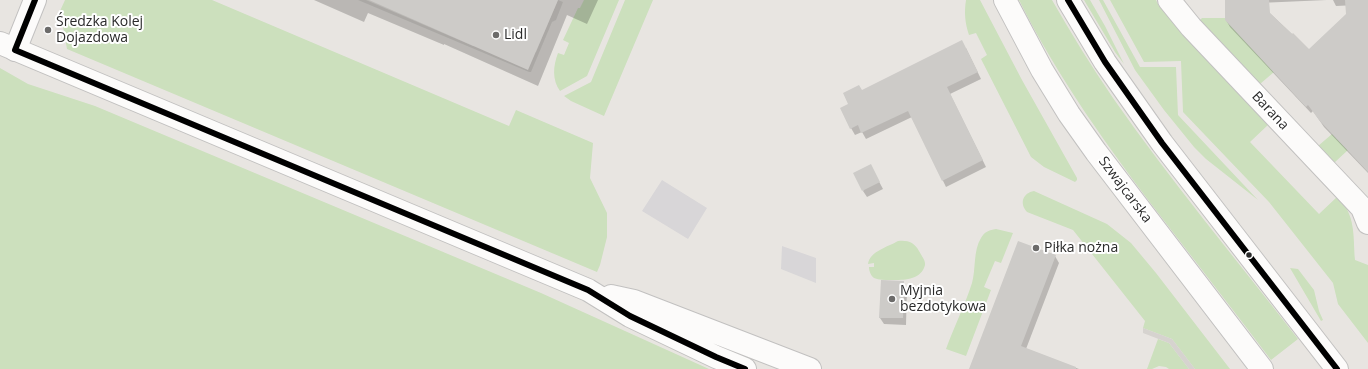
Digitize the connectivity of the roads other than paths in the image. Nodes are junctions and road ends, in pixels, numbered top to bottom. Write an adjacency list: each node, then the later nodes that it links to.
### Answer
1 (35, 0): 5 (street)
2 (1005, 0): 10 (street, Szwajcarska)
3 (1068, 0): 11 (street)
4 (1169, 0): 6 (street, Barana)
5 (7, 47): 7 (street)
6 (1368, 223)
7 (588, 290): 8 (street); 9 (street)
8 (745, 369)
9 (810, 369)
10 (1262, 369)
11 (1337, 369)

